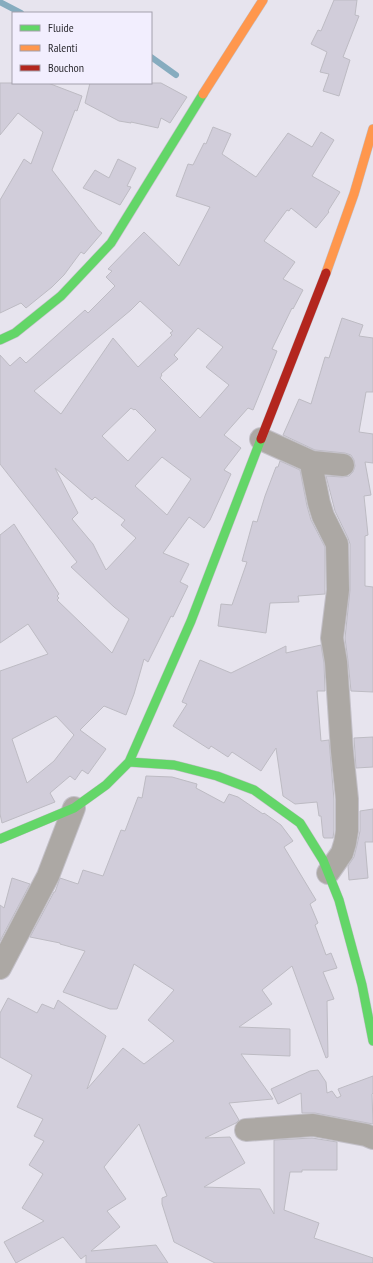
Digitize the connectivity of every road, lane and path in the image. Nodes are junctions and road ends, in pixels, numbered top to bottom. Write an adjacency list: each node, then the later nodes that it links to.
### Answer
1 (263, 0): 3 (street)
2 (373, 129): 4 (street)
3 (0, 340)
4 (261, 439): 5 (street); 7 (street)
5 (312, 462): 6 (street); 10 (street)
6 (343, 465)
7 (129, 762): 8 (street); 10 (street)
8 (74, 808): 9 (street); 11 (street)
9 (3, 836)
10 (328, 873): 12 (street)
11 (0, 968)
12 (368, 985): 13 (street)
13 (373, 1041)
14 (246, 1130): 15 (street)
15 (373, 1138)

